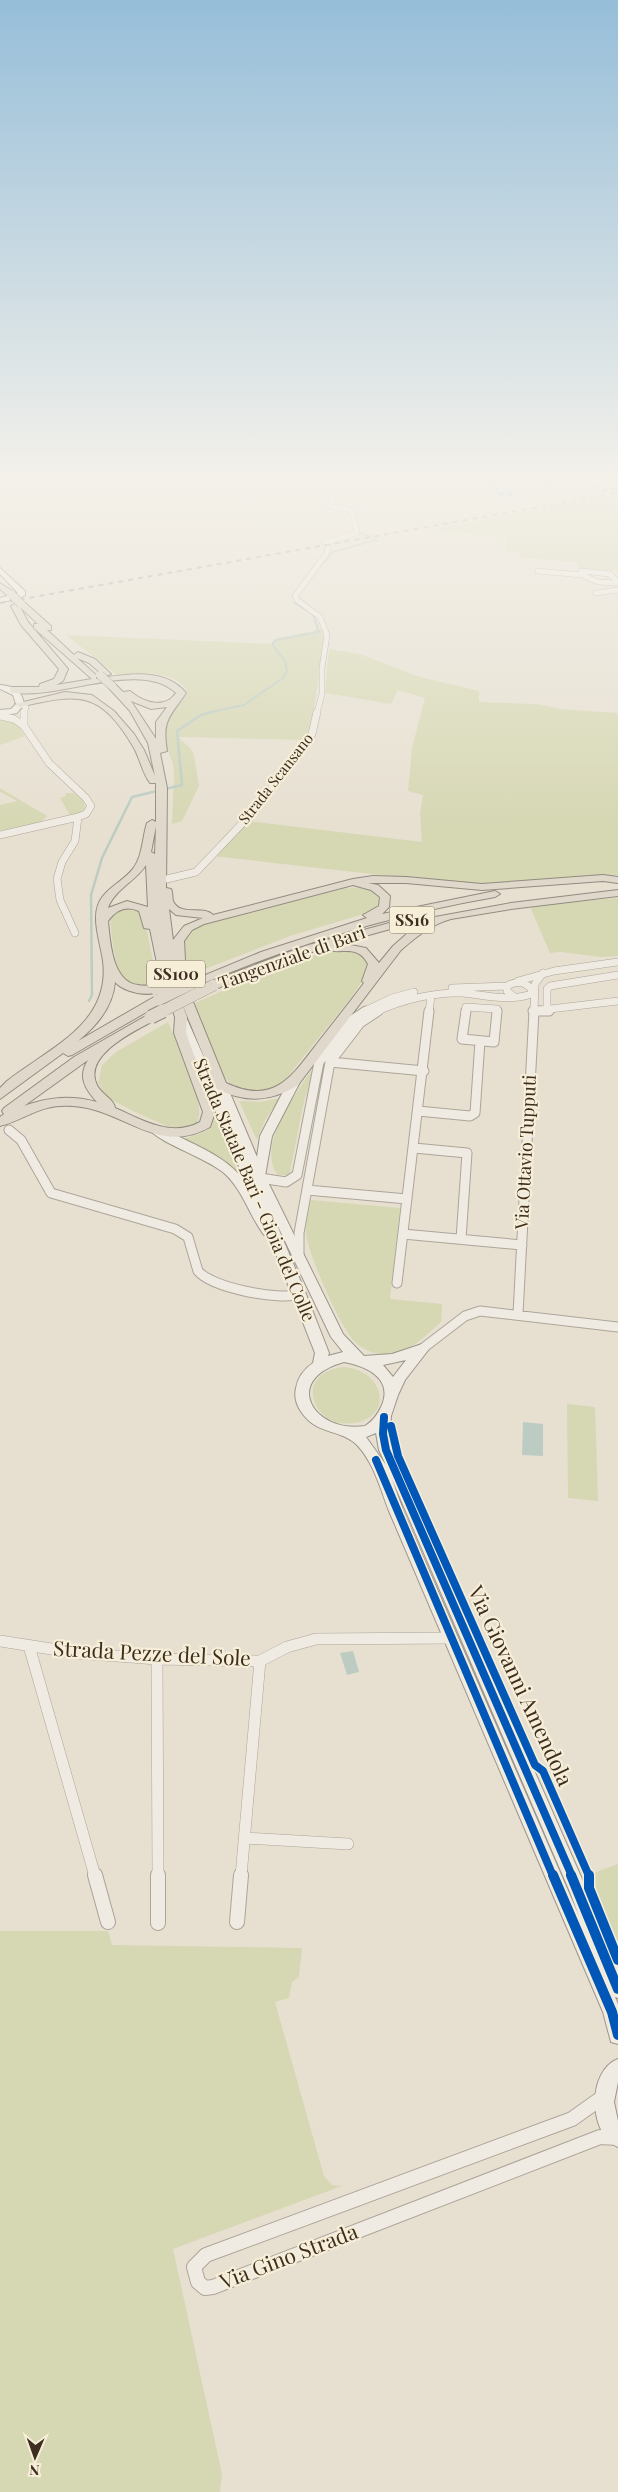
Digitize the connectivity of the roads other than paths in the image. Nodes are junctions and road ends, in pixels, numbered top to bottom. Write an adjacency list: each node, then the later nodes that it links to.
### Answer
1 (20, 594): 3 (main road)
2 (296, 594): 19 (street, Strada Scansano)
3 (4, 596): 4 (highway, SS100)
4 (17, 605): 5 (highway, SS100); 5 (highway, SS100); 8 (highway, SS100)
5 (100, 675): 7 (highway, SS100); 7 (highway, SS100)
6 (0, 680): 8 (main road)
7 (112, 686): 10 (highway, SS100); 14 (highway, SS100)
8 (7, 688): 9 (highway); 11 (main road)
9 (47, 691): 10 (highway); 11 (highway)
10 (180, 697): 14 (highway, SS100)
11 (26, 705): 12 (main road); 13 (street); 14 (highway, SS100)
12 (0, 715): 13 (street)
13 (24, 726): 15 (street)
14 (156, 784): 16 (highway, SS100); 18 (highway, SS100)
15 (78, 817): 17 (street); 25 (street)
16 (152, 823): 24 (highway); 31 (highway, SS100)
17 (0, 835)
18 (161, 854): 19 (highway); 31 (highway, SS100)
19 (167, 879): 23 (highway)
20 (618, 881): 21 (highway); 26 (highway, Tangenziale di Bari / SS16)
21 (331, 888): 23 (highway); 26 (highway)
22 (618, 892): 33 (highway, Tangenziale di Bari / SS16); 35 (highway)
23 (221, 914): 31 (highway)
24 (104, 920): 27 (highway); 31 (highway)
25 (75, 933)
26 (307, 938): 31 (highway, Tangenziale di Bari / SS16)
27 (110, 958): 37 (highway); 51 (highway)
28 (618, 962): 29 (street)
29 (543, 973): 32 (street); 36 (street)
30 (618, 975): 42 (street)
31 (180, 978): 37 (highway, Tangenziale di Bari / SS16, bridge); 44 (highway, SS100); 50 (highway, SS100)
32 (517, 982): 34 (street); 36 (street)
33 (214, 985): 35 (highway); 43 (highway, Tangenziale di Bari / SS16, bridge)
34 (507, 986): 39 (street); 59 (street)
35 (363, 990): 49 (highway)
36 (532, 991): 39 (street); 41 (street, Via Ottavio Tupputi)
37 (157, 995): 52 (highway, Tangenziale di Bari / SS16)
38 (431, 996): 39 (street); 47 (street); 48 (street)
39 (517, 997): 41 (street)
40 (618, 1001): 42 (street)
41 (533, 1011): 42 (street); 64 (street, Via Ottavio Tupputi)
42 (547, 1011)
43 (151, 1017): 45 (highway, Tangenziale di Bari / SS16)
44 (181, 1017): 57 (highway, SS100); 65 (main road, Strada Statale Bari - Gioia del Colle / SS100)
45 (116, 1037): 54 (highway); 55 (highway, Tangenziale di Bari / SS16)
46 (480, 1041): 46 (street); 53 (street)
47 (330, 1062): 48 (street); 60 (street)
48 (424, 1071): 53 (street)
49 (294, 1082): 50 (highway); 59 (main road)
50 (221, 1086): 59 (main road, Strada Statale Bari - Gioia del Colle / SS100)
51 (0, 1095)
52 (0, 1101)
53 (418, 1111): 58 (street)
54 (118, 1113): 56 (highway); 57 (highway)
55 (0, 1118)
56 (4, 1126): 68 (street)
57 (155, 1130): 65 (main road)
58 (414, 1148): 61 (street); 63 (street)
59 (260, 1178): 66 (main road, Strada Statale Bari - Gioia del Colle / SS100)
60 (306, 1190): 61 (street); 66 (street)
61 (407, 1199): 62 (street)
62 (403, 1234): 63 (street); 67 (street)
63 (460, 1239): 64 (street)
64 (522, 1245): 69 (street, Via Ottavio Tupputi)
65 (281, 1249): 68 (main road, Strada Statale Bari - Gioia del Colle / SS100)
66 (298, 1258): 72 (main road, Strada Statale Bari - Gioia del Colle / SS100)
67 (397, 1283)
68 (300, 1294): 73 (main road, Strada Statale Bari - Gioia del Colle / SS100)
69 (518, 1314): 70 (street); 71 (street)
70 (618, 1327)
71 (422, 1349): 72 (main road); 74 (main road, Via Giovanni Amendola)
72 (361, 1360): 73 (main road); 74 (main road)
73 (320, 1364): 76 (main road)
74 (392, 1393): 75 (main road, Via Giovanni Amendola)
75 (384, 1417): 76 (main road); 87 (main road, Via Giovanni Amendola)
76 (351, 1432): 77 (main road)
77 (451, 1638): 81 (street, Strada Pezze del Sole); 88 (main road)
78 (0, 1641): 79 (street, Strada Pezze del Sole)
79 (29, 1646): 80 (street, Strada Pezze del Sole); 84 (street)
80 (157, 1659): 81 (street, Strada Pezze del Sole); 86 (street)
81 (260, 1661): 82 (street)
82 (245, 1838): 83 (street); 85 (street)
83 (348, 1844)
84 (108, 1922)
85 (237, 1922)
86 (158, 1923)
87 (618, 1989)
88 (618, 2035)
89 (618, 2068): 90 (main road)
90 (604, 2095): 91 (main road); 91 (street, Via Gino Strada)
91 (618, 2138)

